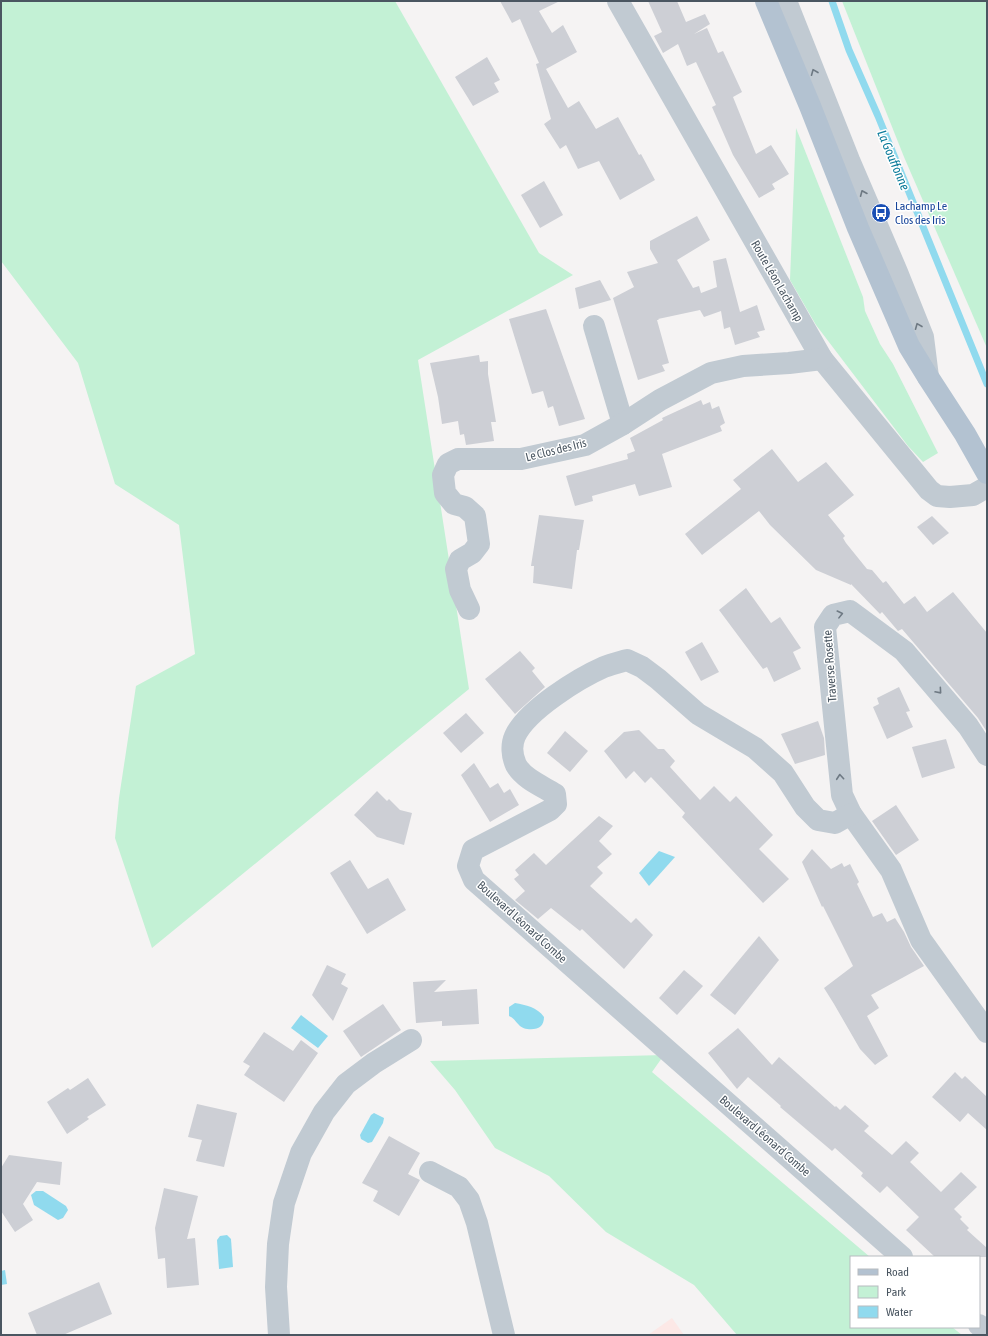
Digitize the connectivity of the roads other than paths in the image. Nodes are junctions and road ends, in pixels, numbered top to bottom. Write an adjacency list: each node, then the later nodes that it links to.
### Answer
1 (618, 1): 5 (street, Route Léon Lachamp)
2 (766, 1): 6 (main road)
3 (786, 1): 6 (street, one-way to 3)
4 (594, 326): 7 (street)
5 (822, 359): 7 (street, Le Clos des Iris); 9 (street, Route Léon Lachamp)
6 (928, 378): 8 (main road)
7 (623, 424): 10 (street, Le Clos des Iris)
8 (987, 473)
9 (987, 487)
10 (469, 609)
11 (987, 754): 12 (street, Traverse Rosette, one-way to 11)
12 (851, 814): 13 (street); 16 (street, Boulevard Léonard Combe)
13 (987, 1032)
14 (411, 1040): 17 (street)
15 (430, 1172): 18 (street)
16 (901, 1256)
17 (279, 1335)
18 (504, 1335)

